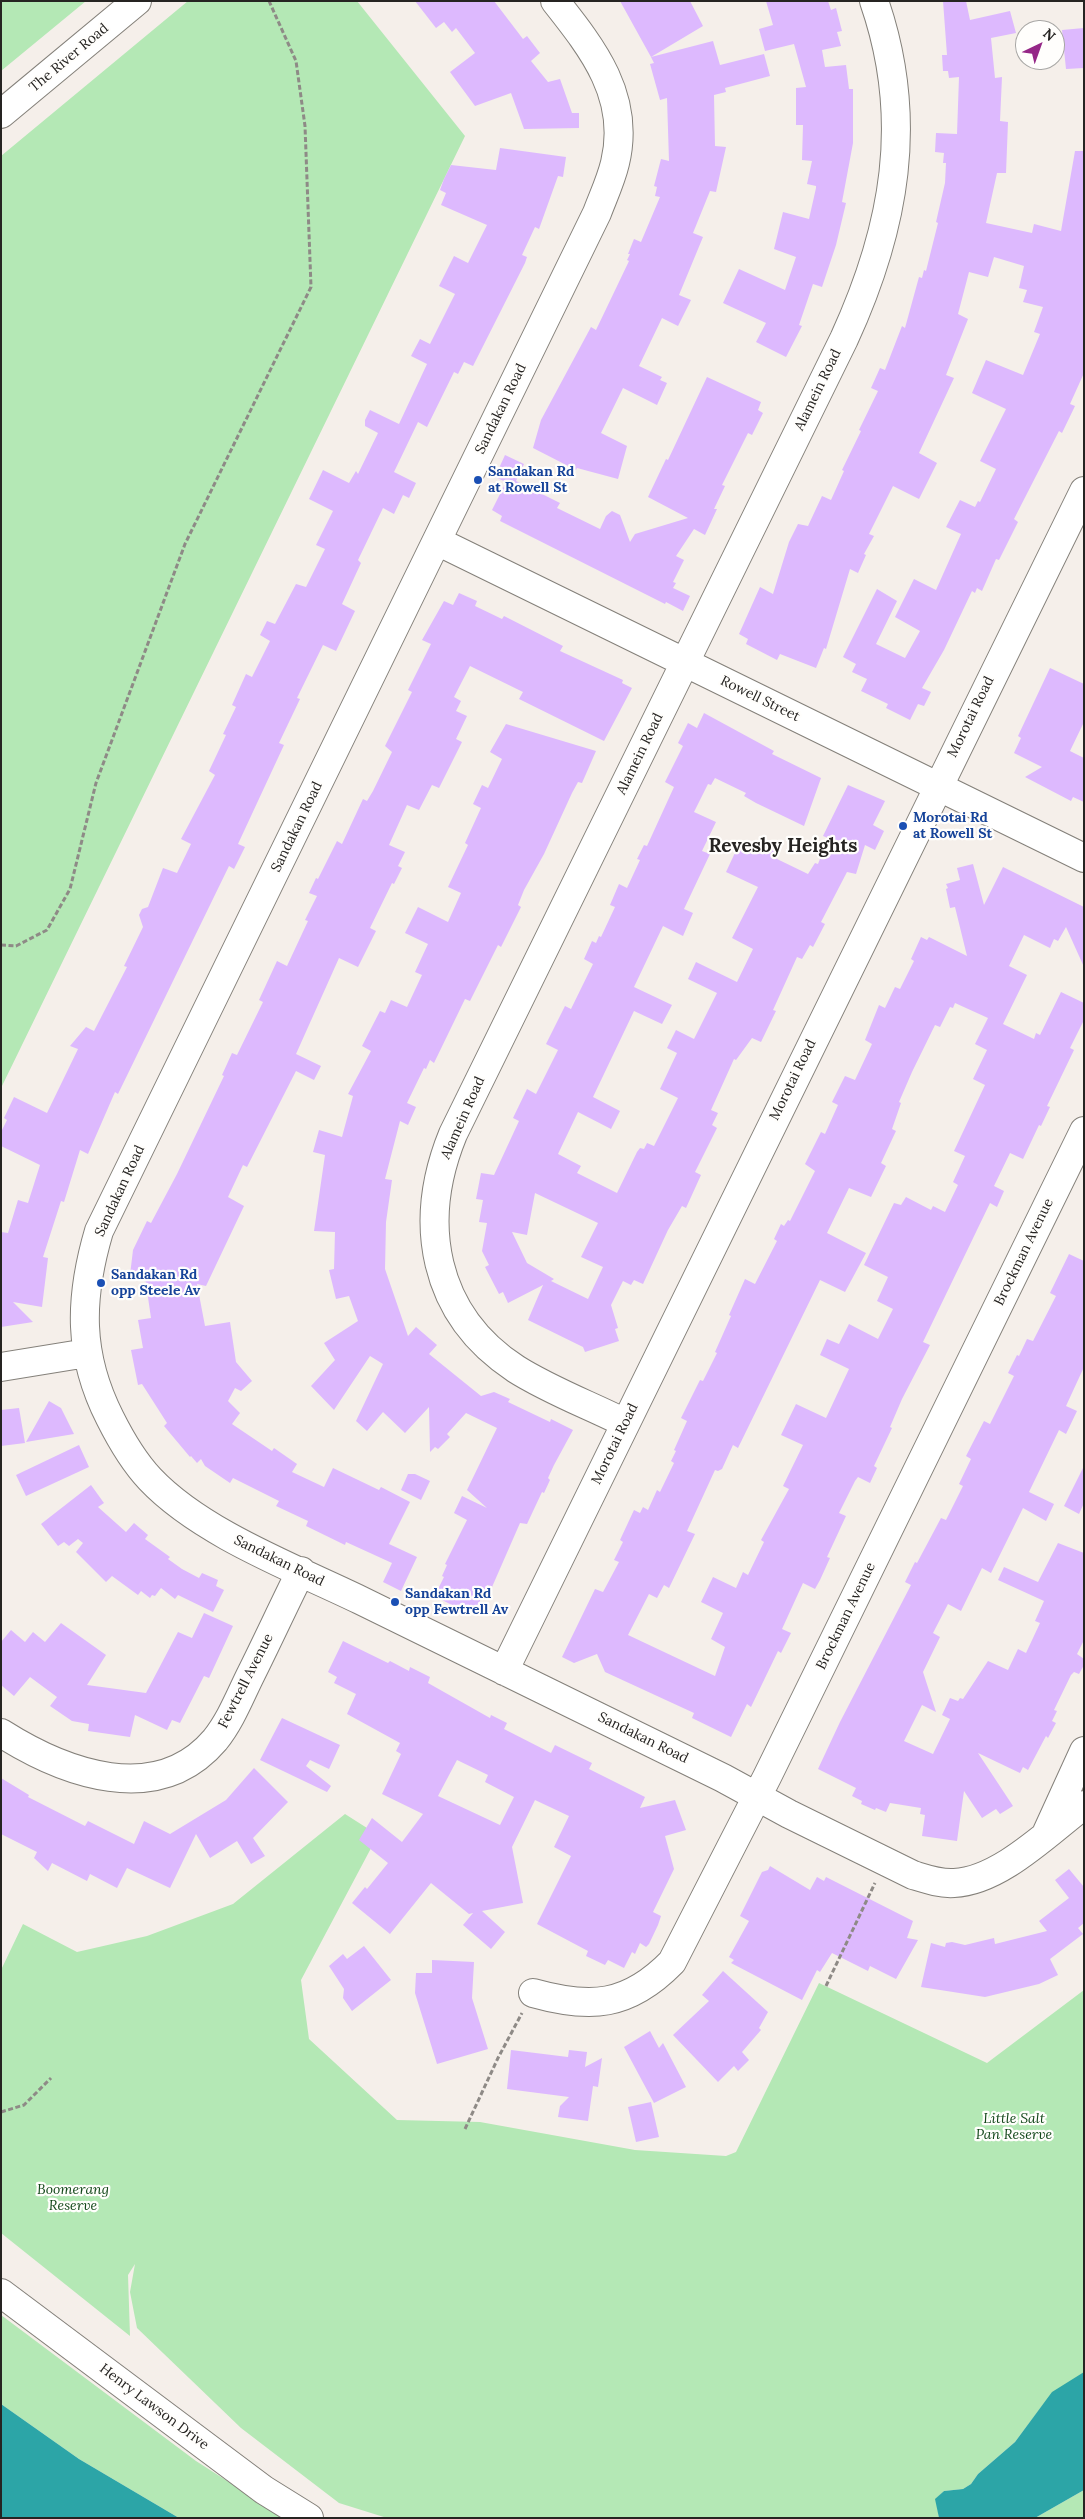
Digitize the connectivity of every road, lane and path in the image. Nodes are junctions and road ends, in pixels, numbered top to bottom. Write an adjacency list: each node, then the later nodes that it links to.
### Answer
1 (136, 1): 5 (street, The River Road)
2 (269, 1): 11 (path)
3 (555, 1): 7 (street, Sandakan Road)
4 (874, 1): 8 (street, Alamein Road)
5 (1, 114)
6 (1084, 491): 9 (street, Morotai Road)
7 (437, 541): 8 (street, Rowell Street); 13 (street, Sandakan Road)
8 (685, 662): 9 (street, Rowell Street); 15 (street, Alamein Road)
9 (937, 786): 10 (street, Rowell Street); 15 (street, Morotai Road)
10 (1084, 858)
11 (1, 945)
12 (1084, 1130): 20 (street, Brockman Avenue)
13 (87, 1353): 14 (street); 16 (street, Sandakan Road)
14 (1, 1367)
15 (625, 1423): 17 (street, Morotai Road)
16 (301, 1571): 17 (street, Sandakan Road); 18 (street, Fewtrell Avenue)
17 (504, 1671): 20 (street, Sandakan Road)
18 (1, 1733)
19 (1084, 1751): 22 (street, Sandakan Road)
20 (756, 1797): 23 (street, Sandakan Road); 25 (street, Brockman Avenue)
21 (1084, 1805): 22 (street, Sandakan Road)
22 (1046, 1833): 23 (street, Sandakan Road)
23 (885, 1862): 24 (path)
24 (826, 1986)
25 (533, 1993): 28 (path)
26 (51, 2078): 27 (path)
27 (1, 2112)
28 (465, 2129)
29 (1, 2293): 30 (street, Henry Lawson Drive)
30 (309, 2518)

